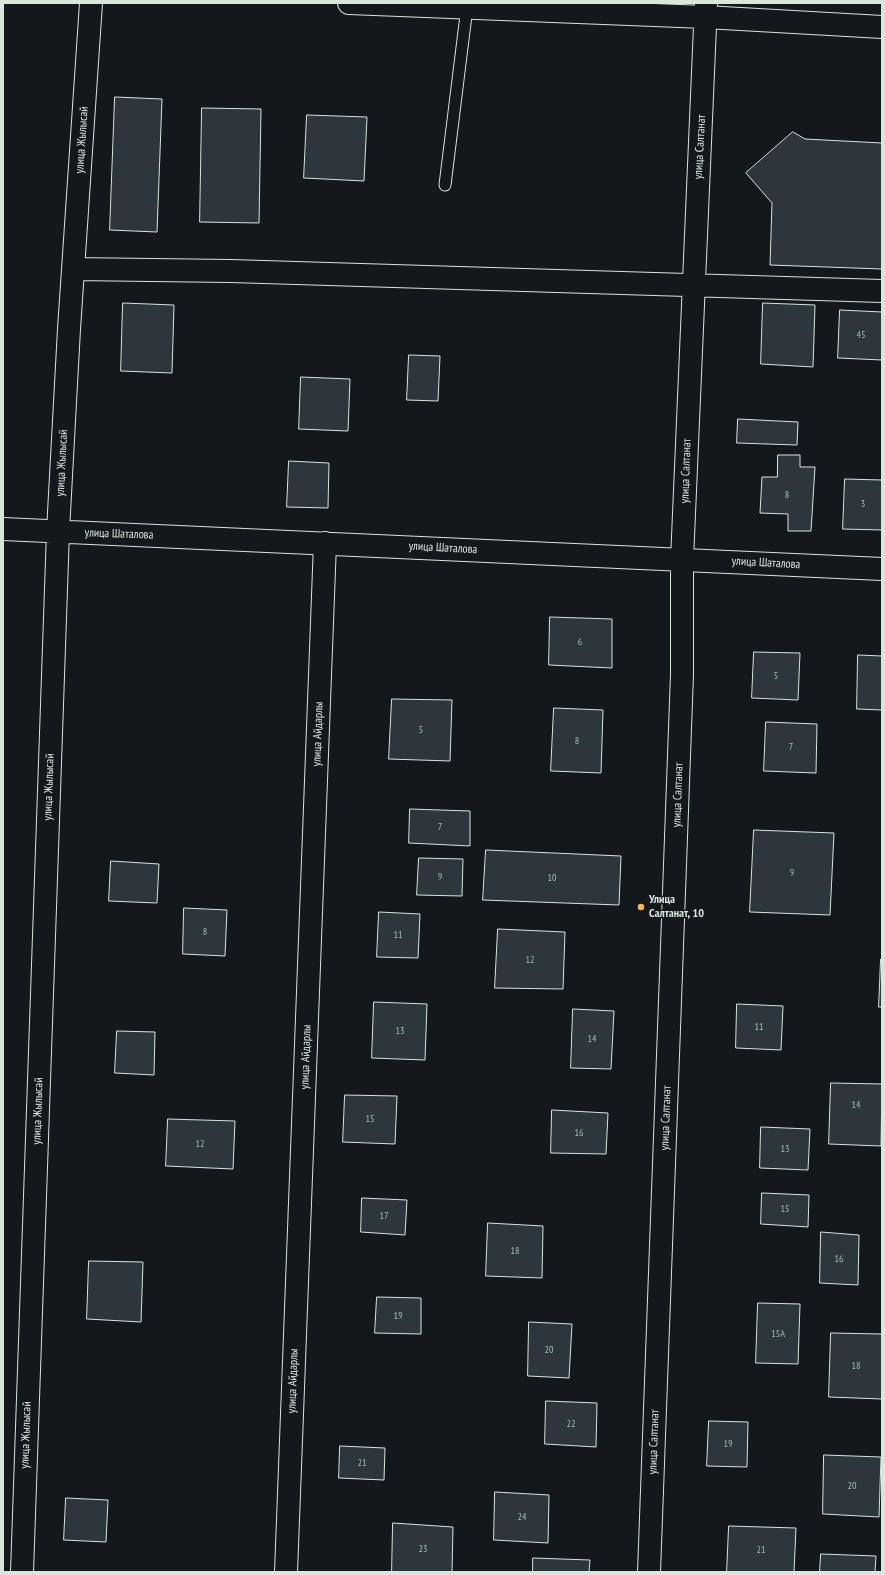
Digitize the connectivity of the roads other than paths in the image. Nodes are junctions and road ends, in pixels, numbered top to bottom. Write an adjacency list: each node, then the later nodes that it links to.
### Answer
1 (91, 3): 8 (street, улица Жылысай)
2 (349, 3): 3 (street)
3 (422, 5): 4 (street)
4 (467, 7): 5 (street); 7 (lane)
5 (706, 10): 6 (street); 9 (street, улица Салтанат)
6 (882, 27)
7 (445, 185)
8 (73, 269): 9 (street); 12 (street, улица Жылысай)
9 (694, 284): 10 (street); 14 (street, улица Салтанат)
10 (882, 291)
11 (3, 529): 12 (street, улица Шаталова)
12 (58, 531): 13 (street, улица Шаталова); 16 (street, улица Жылысай)
13 (325, 543): 14 (street, улица Шаталова); 17 (street, улица Айдарлы)
14 (682, 560): 15 (street, улица Шаталова); 18 (street, улица Салтанат)
15 (882, 569)
16 (22, 1572)
17 (286, 1572)
18 (650, 1572)

